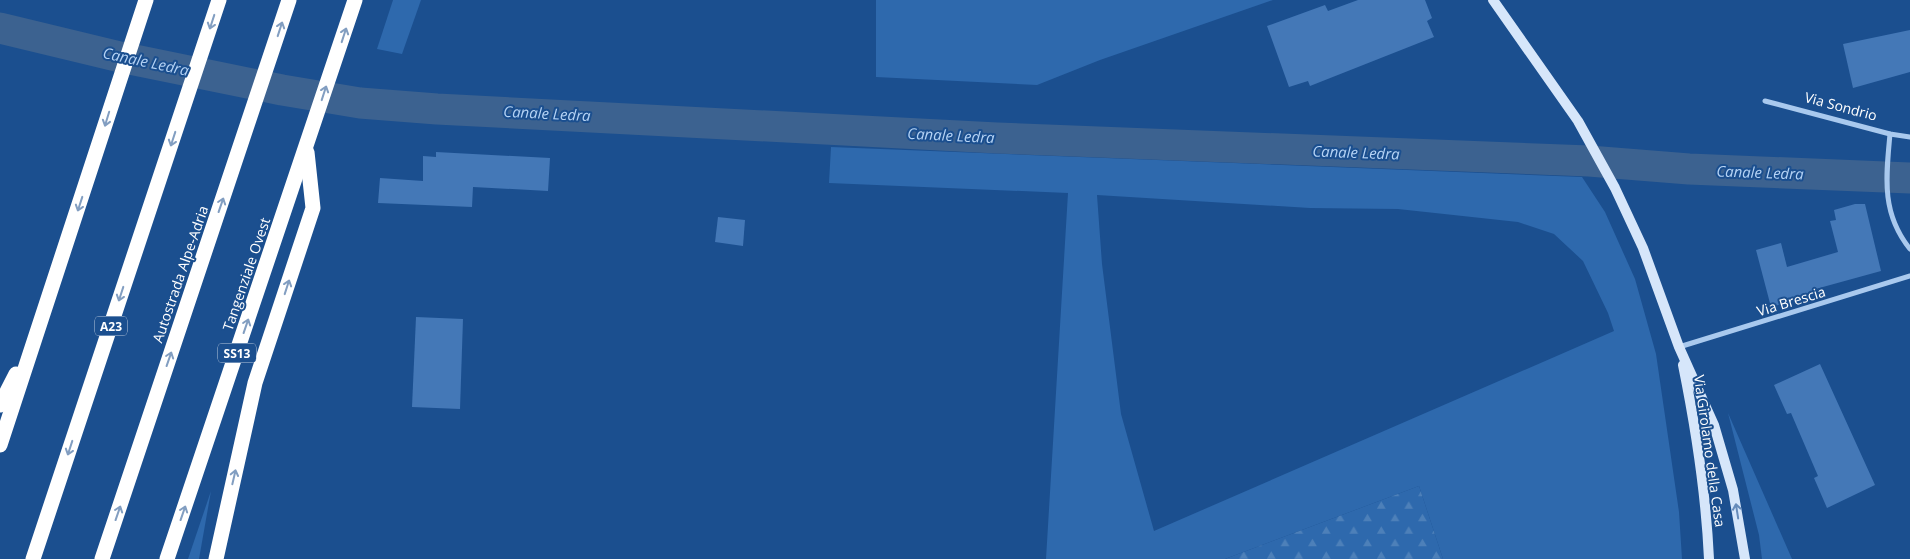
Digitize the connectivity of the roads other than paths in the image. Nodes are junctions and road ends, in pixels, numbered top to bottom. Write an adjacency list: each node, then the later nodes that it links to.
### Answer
1 (146, 0): 12 (highway, one-way to 12)
2 (219, 0): 16 (highway, A23, one-way to 16)
3 (289, 0): 17 (highway, Autostrada Alpe-Adria, one-way to 3)
4 (355, 0): 9 (highway, Tangenziale Ovest / SS13, one-way to 4)
5 (1493, 0): 13 (main road, Via Girolamo della Casa)
6 (1765, 100): 7 (street, Via Sondrio)
7 (1890, 134): 8 (street, Via Sondrio); 10 (street)
8 (1910, 137)
9 (306, 147): 18 (highway, Tangenziale Ovest / SS13, one-way to 9); 19 (highway, one-way to 9)
10 (1910, 249)
11 (1910, 276): 13 (street, Via Brescia)
12 (40, 323): 14 (highway); 15 (highway)
13 (1679, 347): 20 (main road, Via Girolamo della Casa); 21 (main road, Via Girolamo della Casa, one-way to 13)
14 (0, 405)
15 (0, 446)
16 (33, 559)
17 (102, 559)
18 (167, 559)
19 (216, 559)
20 (1709, 559)
21 (1745, 559)

